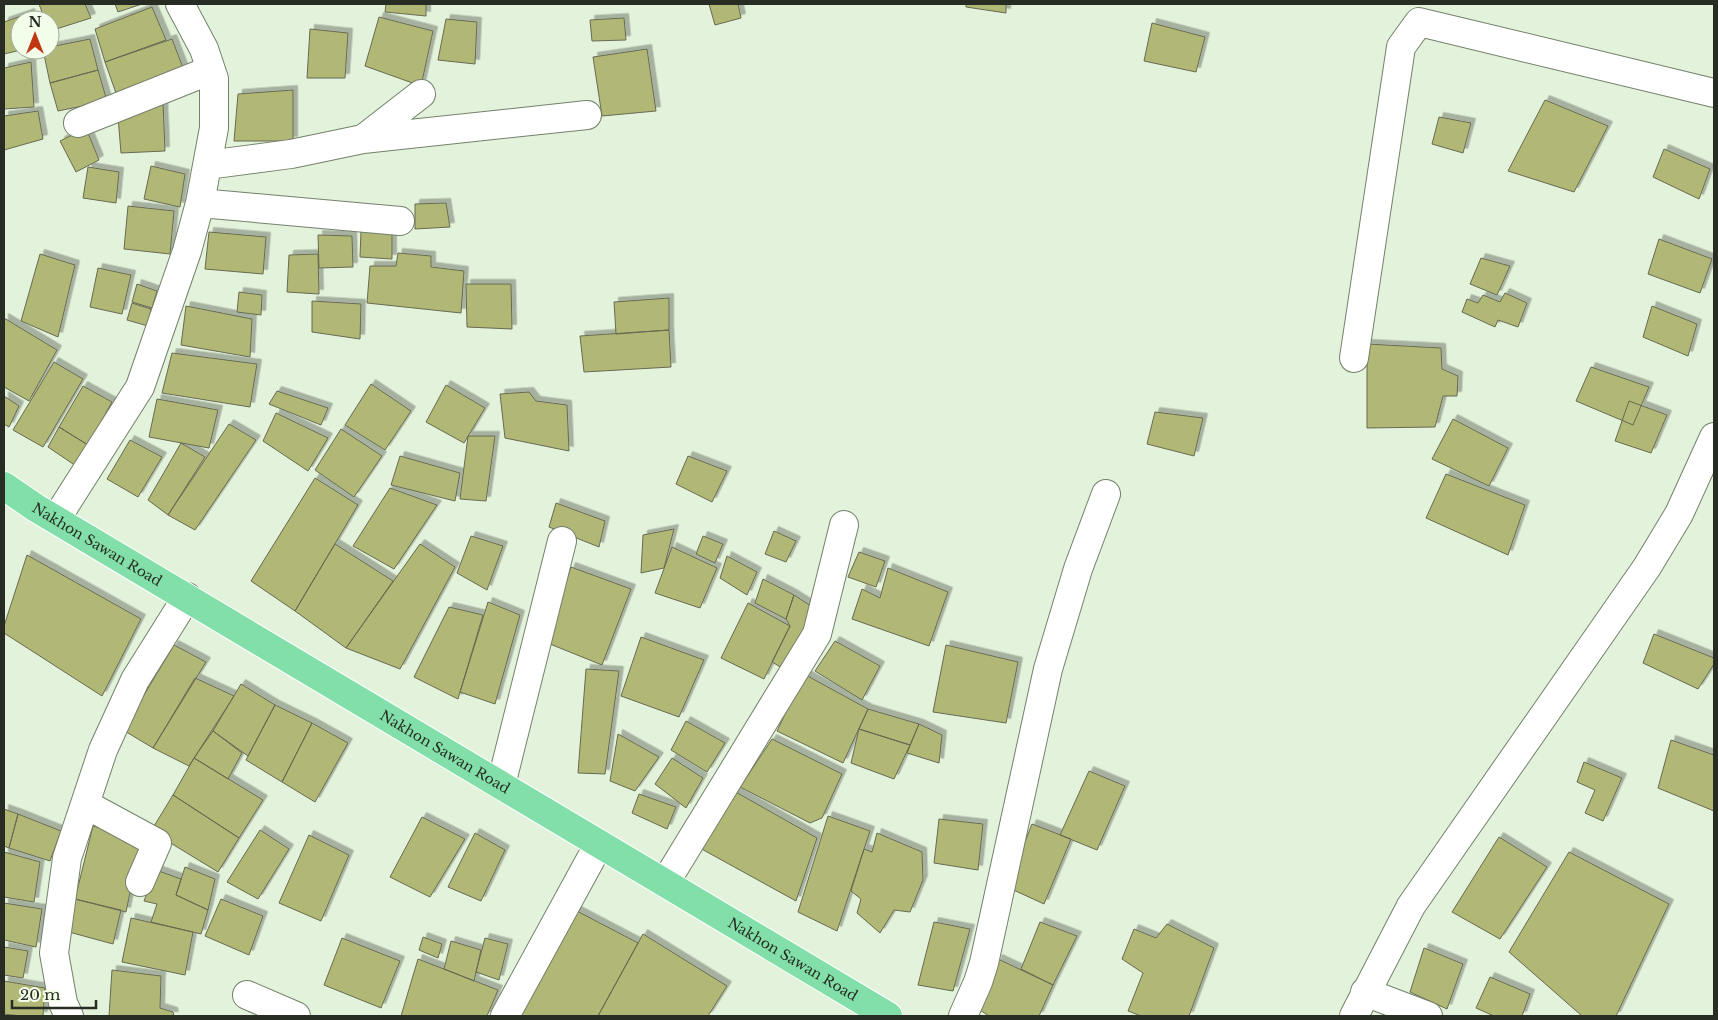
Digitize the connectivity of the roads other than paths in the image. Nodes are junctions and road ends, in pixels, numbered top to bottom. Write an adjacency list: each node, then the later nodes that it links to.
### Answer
1 (180, 4): 2 (street)
2 (211, 70): 6 (street); 8 (street)
3 (1714, 93): 11 (street)
4 (421, 94): 7 (street)
5 (587, 115): 7 (street)
6 (78, 123)
7 (363, 139): 8 (street)
8 (207, 165): 9 (street)
9 (200, 203): 10 (street); 15 (street)
10 (400, 221)
11 (1354, 358)
12 (1714, 437): 25 (street)
13 (4, 486): 15 (main road, Nakhon Sawan Road)
14 (1106, 494): 30 (street)
15 (56, 520): 18 (main road, Nakhon Sawan Road)
16 (844, 525): 23 (street)
17 (562, 541): 19 (street)
18 (187, 597): 19 (main road, Nakhon Sawan Road); 20 (street)
19 (501, 785): 21 (main road, Nakhon Sawan Road)
20 (85, 804): 22 (street); 26 (street)
21 (599, 844): 23 (main road, Nakhon Sawan Road); 28 (street)
22 (140, 882)
23 (665, 883): 29 (main road, Nakhon Sawan Road)
24 (247, 995): 27 (street)
25 (1360, 1004): 31 (street)
26 (69, 1016)
27 (296, 1016)
28 (505, 1016)
29 (888, 1016)
30 (963, 1016)
31 (1428, 1016)

